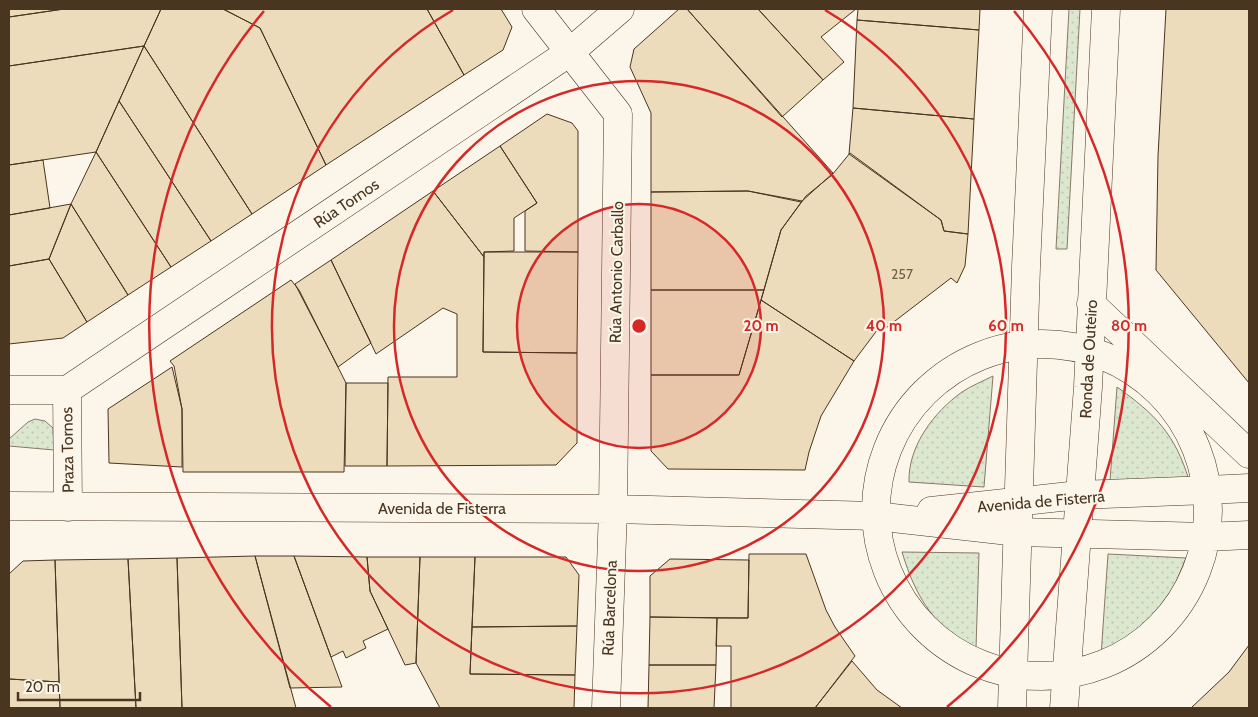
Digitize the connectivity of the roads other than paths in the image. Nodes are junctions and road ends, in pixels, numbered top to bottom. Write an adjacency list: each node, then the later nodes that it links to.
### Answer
1 (536, 9): 5 (street, Rúa Antonio Carballo)
2 (620, 9): 5 (street, Rúa Tornos)
3 (1038, 9): 7 (street)
4 (1106, 9): 6 (street, Ronda de Outeiro)
5 (570, 52): 10 (street, Rúa Tornos); 18 (street, Rúa Antonio Carballo)
6 (1092, 304): 8 (street, Ronda de Outeiro); 11 (street)
7 (1025, 345): 8 (street); 15 (street); 19 (street)
8 (1089, 351): 13 (street); 14 (street, Ronda de Outeiro)
9 (9, 390): 10 (street, Praza Tornos)
10 (67, 390): 17 (street, Praza Tornos)
11 (1249, 454)
12 (1249, 488): 13 (street, Avenida de Fisterra)
13 (1208, 490): 14 (street, Avenida de Fisterra); 23 (street)
14 (1079, 495): 15 (street, Avenida de Fisterra); 21 (street, Ronda de Outeiro)
15 (1020, 500): 19 (street, Avenida de Fisterra); 20 (street)
16 (9, 506): 17 (street, Avenida de Fisterra)
17 (68, 507): 18 (street, Avenida de Fisterra)
18 (613, 508): 19 (street, Avenida de Fisterra); 26 (street, Rúa Barcelona)
19 (875, 516): 20 (street, Avenida de Fisterra); 24 (street)
20 (1018, 532): 21 (street, Avenida de Fisterra); 24 (street)
21 (1077, 533): 23 (street, Avenida de Fisterra); 25 (street, Ronda de Outeiro)
22 (1249, 535): 23 (street, Avenida de Fisterra)
23 (1206, 536): 25 (street)
24 (1014, 674): 25 (street); 27 (street)
25 (1066, 674): 28 (street, Ronda de Outeiro)
26 (606, 708)
27 (1012, 708)
28 (1064, 708)

